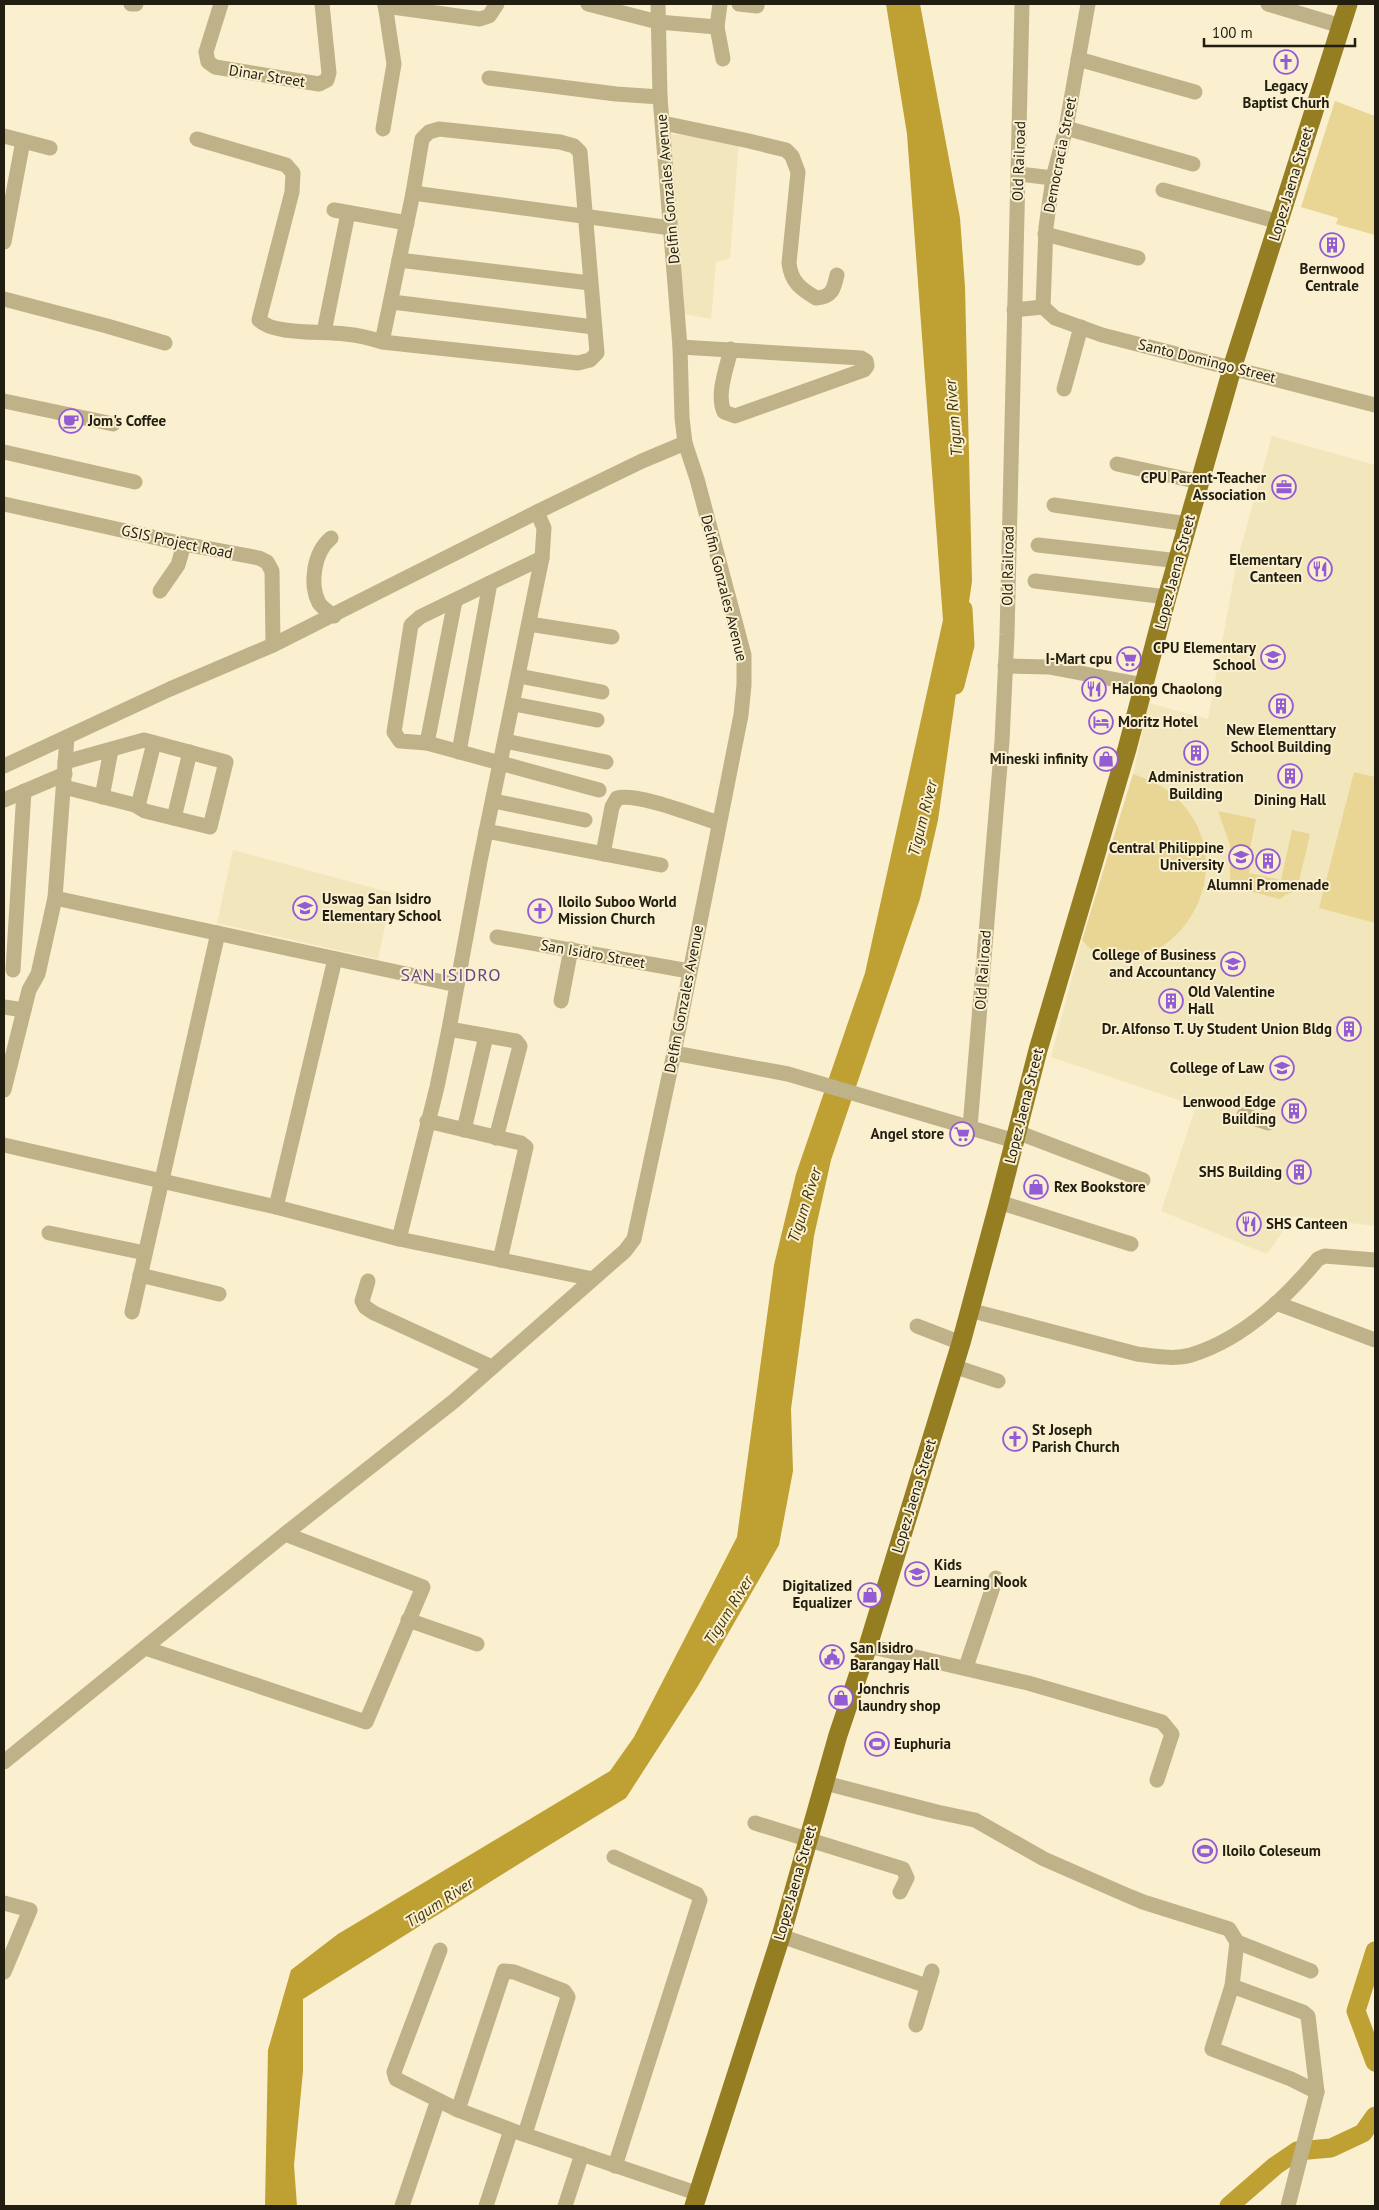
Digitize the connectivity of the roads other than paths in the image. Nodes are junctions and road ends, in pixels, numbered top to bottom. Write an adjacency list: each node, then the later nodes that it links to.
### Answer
1 (131, 4): 2 (street)
2 (136, 4)
3 (221, 4): 4 (street, Dinar Street)
4 (322, 4)
5 (497, 4): 14 (street)
6 (588, 4): 16 (street)
7 (658, 4): 16 (street, Delfin Gonzales Avenue)
8 (720, 4): 18 (street)
9 (739, 4): 15 (street)
10 (1022, 4): 32 (street, Old Railroad)
11 (1088, 4): 20 (street, Democracia Street)
12 (1268, 4): 17 (street)
13 (1348, 4): 17 (main road, Lopez Jaena Street)
14 (385, 5): 26 (street)
15 (757, 6)
16 (658, 22): 18 (street); 23 (street, Delfin Gonzales Avenue)
17 (1340, 26): 37 (main road, Lopez Jaena Street)
18 (717, 27): 19 (street)
19 (723, 59)
20 (1078, 59): 22 (street); 25 (street, Democracia Street)
21 (489, 78): 23 (street)
22 (1195, 92)
23 (660, 97): 24 (street, Delfin Gonzales Avenue)
24 (662, 123): 39 (street, Delfin Gonzales Avenue); 44 (street)
25 (1066, 128): 31 (street); 33 (street, Democracia Street)
26 (383, 129)
27 (4, 136): 29 (street)
28 (197, 139): 52 (street)
29 (23, 141): 30 (street); 41 (street)
30 (50, 148)
31 (1193, 164)
32 (1018, 174): 33 (street); 49 (street, Old Railroad)
33 (1053, 178): 40 (street, Democracia Street)
34 (1163, 190): 37 (street)
35 (413, 193): 36 (street); 36 (street); 38 (street)
36 (584, 215): 39 (street); 45 (street)
37 (1279, 222): 57 (main road, Lopez Jaena Street)
38 (406, 223): 43 (street); 52 (street)
39 (671, 228): 55 (street, Delfin Gonzales Avenue)
40 (1045, 234): 42 (street); 48 (street, Democracia Street)
41 (4, 242)
42 (1138, 258)
43 (400, 260): 45 (street); 47 (street)
44 (837, 275)
45 (590, 283): 50 (street)
46 (4, 300): 54 (street)
47 (392, 302): 50 (street); 53 (street)
48 (1043, 307): 49 (street); 51 (street, Santo Domingo Street)
49 (1014, 310): 85 (street, Old Railroad)
50 (594, 327): 53 (street)
51 (1082, 327): 57 (street, Santo Domingo Street); 58 (street)
52 (324, 332): 53 (street)
53 (382, 342)
54 (165, 343)
55 (680, 346): 56 (street); 62 (street, Delfin Gonzales Avenue)
56 (731, 349): 56 (street)
57 (1233, 367): 60 (street, Santo Domingo Street); 66 (main road, Lopez Jaena Street)
58 (1064, 389)
59 (4, 401): 61 (street)
60 (1375, 406)
61 (113, 424)
62 (685, 443): 69 (street); 110 (street, Delfin Gonzales Avenue)
63 (4, 452): 65 (street)
64 (1117, 464): 66 (street)
65 (135, 482)
66 (1200, 482): 70 (main road, Lopez Jaena Street)
67 (4, 504): 72 (street, GSIS Project Road)
68 (1054, 505): 70 (street)
69 (536, 512): 74 (street); 81 (street)
70 (1188, 524): 75 (main road, Lopez Jaena Street)
71 (331, 538): 81 (street)
72 (184, 544): 78 (street); 84 (street, GSIS Project Road)
73 (1038, 545): 75 (street)
74 (542, 558): 77 (street); 82 (street)
75 (1179, 561): 79 (main road, Lopez Jaena Street)
76 (1035, 581): 79 (street)
77 (490, 583): 80 (street); 97 (street)
78 (160, 591)
79 (1167, 598): 87 (main road, Lopez Jaena Street)
80 (454, 601): 94 (street); 94 (street)
81 (334, 616): 84 (street)
82 (529, 624): 83 (street); 86 (street)
83 (612, 637)
84 (273, 645): 91 (street)
85 (1005, 666): 87 (street); 134 (street, Old Railroad)
86 (519, 676): 88 (street); 89 (street)
87 (1144, 685): 136 (main road, Lopez Jaena Street)
88 (602, 692)
89 (514, 704): 90 (street); 92 (street)
90 (597, 720)
91 (67, 737): 100 (street); 101 (street)
92 (505, 741): 98 (street); 99 (street)
93 (154, 743): 95 (street); 96 (street); 107 (street)
94 (427, 743): 97 (street)
95 (112, 750): 101 (street); 104 (street)
96 (190, 752): 108 (street); 108 (street)
97 (459, 752): 99 (street)
98 (606, 762)
99 (500, 764): 102 (street); 106 (street)
100 (4, 766)
101 (64, 774): 103 (street); 104 (street); 114 (street)
102 (599, 790)
103 (24, 791): 105 (street); 119 (street)
104 (102, 797): 107 (street)
105 (4, 800)
106 (494, 801): 109 (street); 111 (street)
107 (138, 806): 108 (street)
108 (174, 818)
109 (585, 820)
110 (720, 823): 112 (street); 120 (street, Delfin Gonzales Avenue)
111 (486, 830): 112 (street); 122 (street)
112 (603, 854): 113 (street)
113 (661, 865)
114 (55, 898): 115 (street); 121 (street)
115 (218, 933): 118 (street); 139 (street)
116 (497, 937): 117 (street, San Isidro Street)
117 (571, 949): 120 (street, San Isidro Street); 123 (street)
118 (334, 959): 122 (street); 142 (street)
119 (8, 970): 121 (street)
120 (689, 971): 128 (street, Delfin Gonzales Avenue)
121 (38, 974): 125 (street)
122 (457, 985): 126 (street)
123 (561, 1001)
124 (4, 1007): 125 (street)
125 (24, 1010): 129 (street)
126 (449, 1029): 127 (street); 132 (street)
127 (486, 1036): 135 (street); 137 (street)
128 (674, 1053): 134 (street); 150 (street, Delfin Gonzales Avenue)
129 (8, 1060): 130 (street)
130 (4, 1090)
131 (1244, 1115): 133 (street)
132 (427, 1121): 135 (street); 144 (street)
133 (1268, 1123)
134 (970, 1127): 136 (street)
135 (464, 1130): 137 (street)
136 (1016, 1137): 140 (street); 141 (main road, Lopez Jaena Street)
137 (496, 1138): 147 (street)
138 (4, 1145): 139 (street)
139 (161, 1180): 142 (street); 146 (street)
140 (1143, 1180)
141 (1000, 1202): 145 (street); 154 (main road, Lopez Jaena Street)
142 (276, 1207): 144 (street)
143 (49, 1233): 146 (street)
144 (399, 1239): 147 (street)
145 (1131, 1244)
146 (145, 1253): 149 (street)
147 (500, 1260): 150 (street)
148 (1375, 1260): 153 (street)
149 (140, 1275): 152 (street); 155 (street)
150 (593, 1279): 160 (street, Delfin Gonzales Avenue)
151 (368, 1281): 160 (street)
152 (219, 1294)
153 (1276, 1303): 154 (street); 157 (street)
154 (969, 1310): 158 (main road, Lopez Jaena Street)
155 (132, 1312)
156 (917, 1326): 158 (street)
157 (1375, 1340)
158 (960, 1343): 159 (main road, Lopez Jaena Street)
159 (953, 1366): 161 (street); 166 (main road, Lopez Jaena Street)
160 (492, 1367): 162 (street, Delfin Gonzales Avenue)
161 (998, 1381)
162 (285, 1534): 164 (street); 167 (street, Delfin Gonzales Avenue)
163 (996, 1578): 168 (street)
164 (408, 1620): 165 (street); 167 (street)
165 (477, 1644)
166 (868, 1646): 168 (street); 171 (main road, Lopez Jaena Street)
167 (145, 1648): 169 (street, Delfin Gonzales Avenue)
168 (966, 1667): 170 (street)
169 (4, 1762)
170 (1157, 1780)
171 (825, 1783): 173 (main road, Lopez Jaena Street); 178 (street)
172 (755, 1823): 173 (street)
173 (808, 1839): 175 (street); 177 (main road, Lopez Jaena Street)
174 (614, 1857): 192 (street)
175 (900, 1892)
176 (4, 1903): 179 (street)
177 (781, 1936): 184 (street); 193 (main road, Lopez Jaena Street)
178 (1237, 1942): 182 (street); 185 (street)
179 (8, 1949): 183 (street)
180 (440, 1950): 188 (street)
181 (932, 1971): 184 (street)
182 (1311, 1971)
183 (4, 1972)
184 (927, 1986): 186 (street)
185 (1232, 1986): 187 (street); 187 (street)
186 (916, 2025)
187 (1317, 2092): 197 (street)
188 (438, 2100): 189 (street); 194 (street)
189 (458, 2110): 190 (street); 190 (street)
190 (518, 2132): 191 (street); 195 (street)
191 (582, 2154): 192 (street); 196 (street)
192 (615, 2166): 193 (street)
193 (696, 2200)
194 (402, 2206)
195 (486, 2206)
196 (565, 2206)
197 (1288, 2206)

